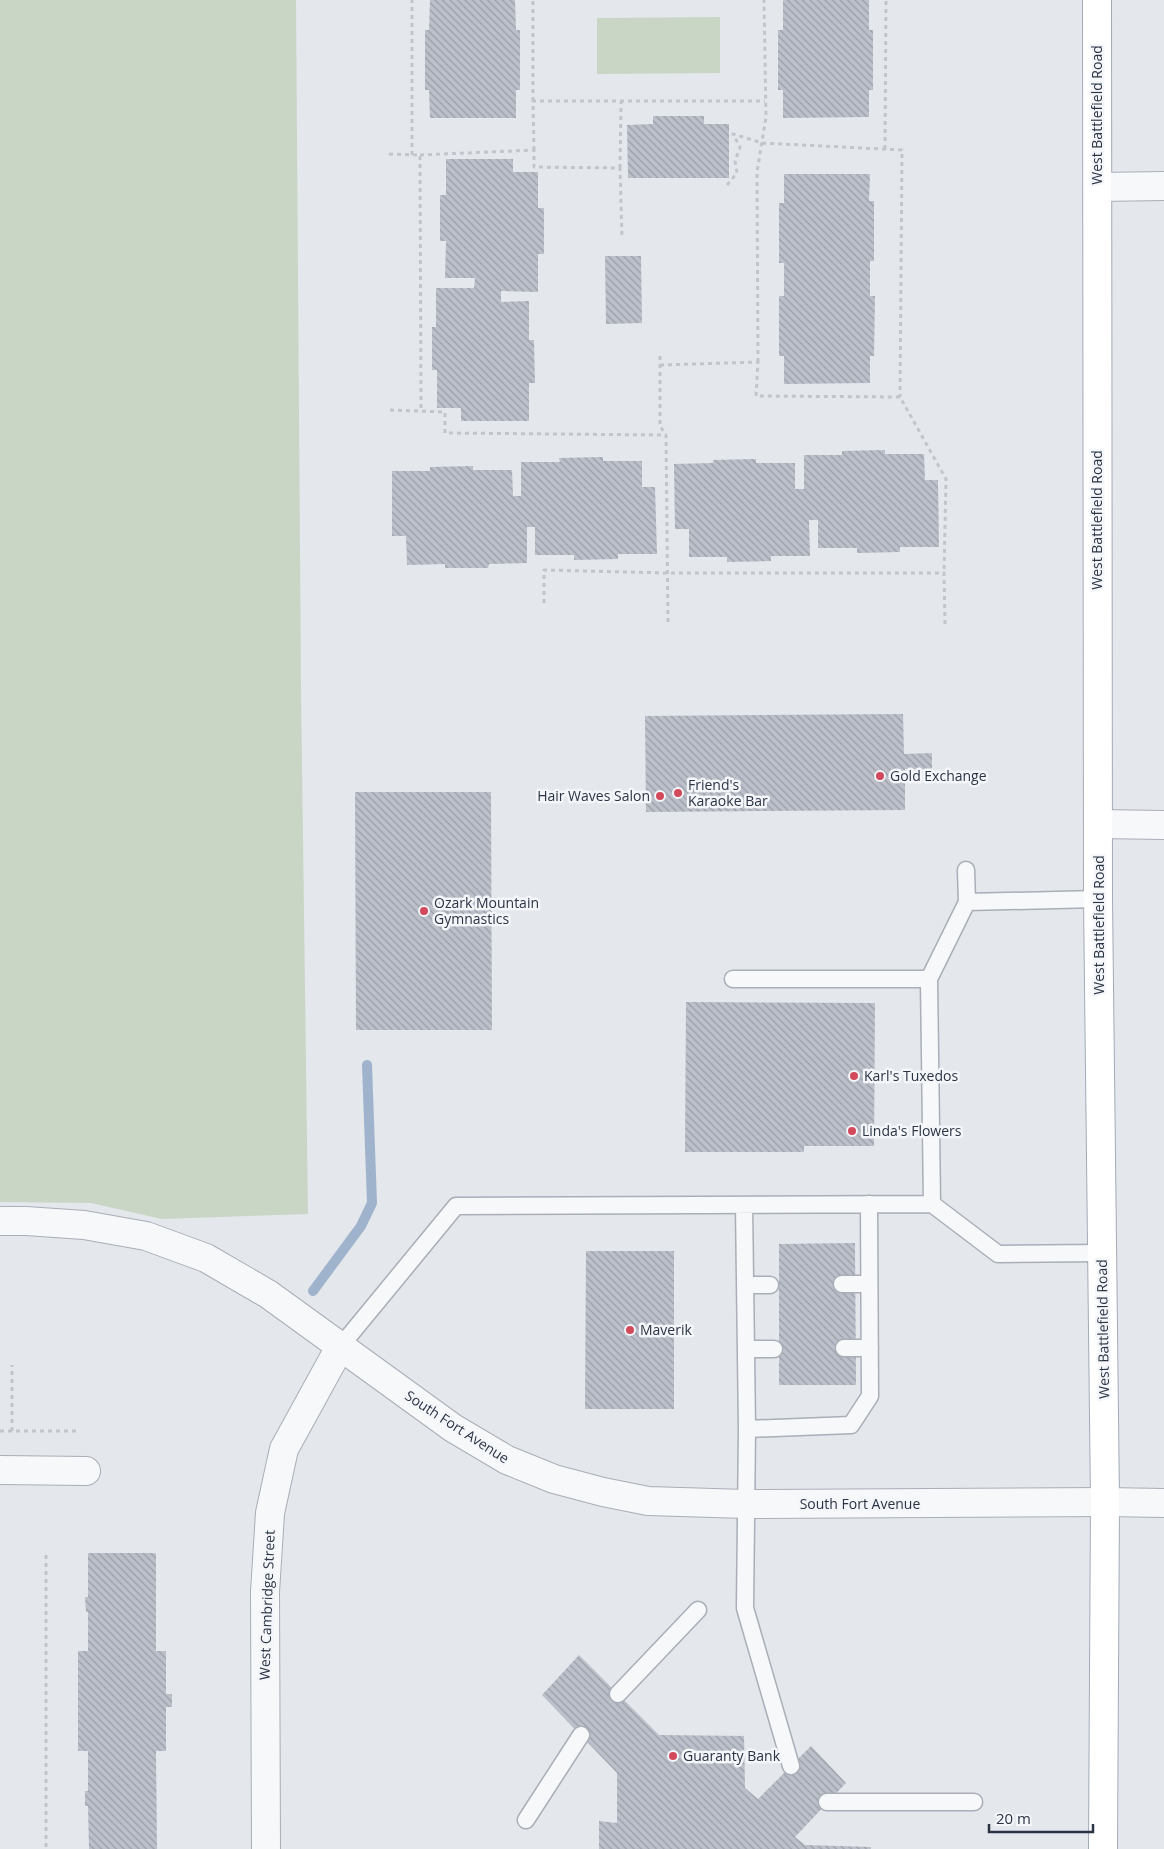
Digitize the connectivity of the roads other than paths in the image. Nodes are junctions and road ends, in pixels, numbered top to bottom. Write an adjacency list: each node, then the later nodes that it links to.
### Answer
1 (1097, 0): 3 (main road, West Battlefield Road)
2 (1164, 186): 3 (street)
3 (1098, 187): 4 (main road, West Battlefield Road)
4 (1098, 824): 5 (street); 7 (main road, West Battlefield Road)
5 (1164, 825)
6 (966, 870): 8 (lane)
7 (1098, 898): 8 (lane); 15 (main road, West Battlefield Road)
8 (967, 902): 10 (lane)
9 (733, 979): 10 (lane)
10 (929, 979): 12 (lane)
11 (869, 1204): 12 (lane); 13 (lane); 17 (lane)
12 (932, 1204): 15 (lane)
13 (744, 1205): 18 (lane); 20 (lane)
14 (0, 1221): 20 (street, South Fort Avenue)
15 (1102, 1253): 28 (main road, West Battlefield Road)
16 (842, 1284): 17 (lane)
17 (869, 1284): 22 (lane)
18 (745, 1285): 19 (lane); 23 (lane)
19 (770, 1285)
20 (340, 1347): 30 (street, South Fort Avenue); 38 (street, West Cambridge Street)
21 (844, 1348): 22 (lane)
22 (870, 1348): 25 (lane)
23 (746, 1349): 24 (lane); 25 (lane)
24 (774, 1349)
25 (747, 1429): 30 (lane)
26 (0, 1470): 27 (street)
27 (86, 1471)
28 (1105, 1502): 29 (street, South Fort Avenue); 30 (street, South Fort Avenue); 39 (main road, West Battlefield Road)
29 (1164, 1503)
30 (746, 1504): 34 (lane)
31 (698, 1610): 32 (lane)
32 (618, 1694)
33 (581, 1735): 37 (lane)
34 (791, 1766)
35 (827, 1802): 36 (lane)
36 (974, 1802)
37 (526, 1820)
38 (266, 1849)
39 (1103, 1849)

